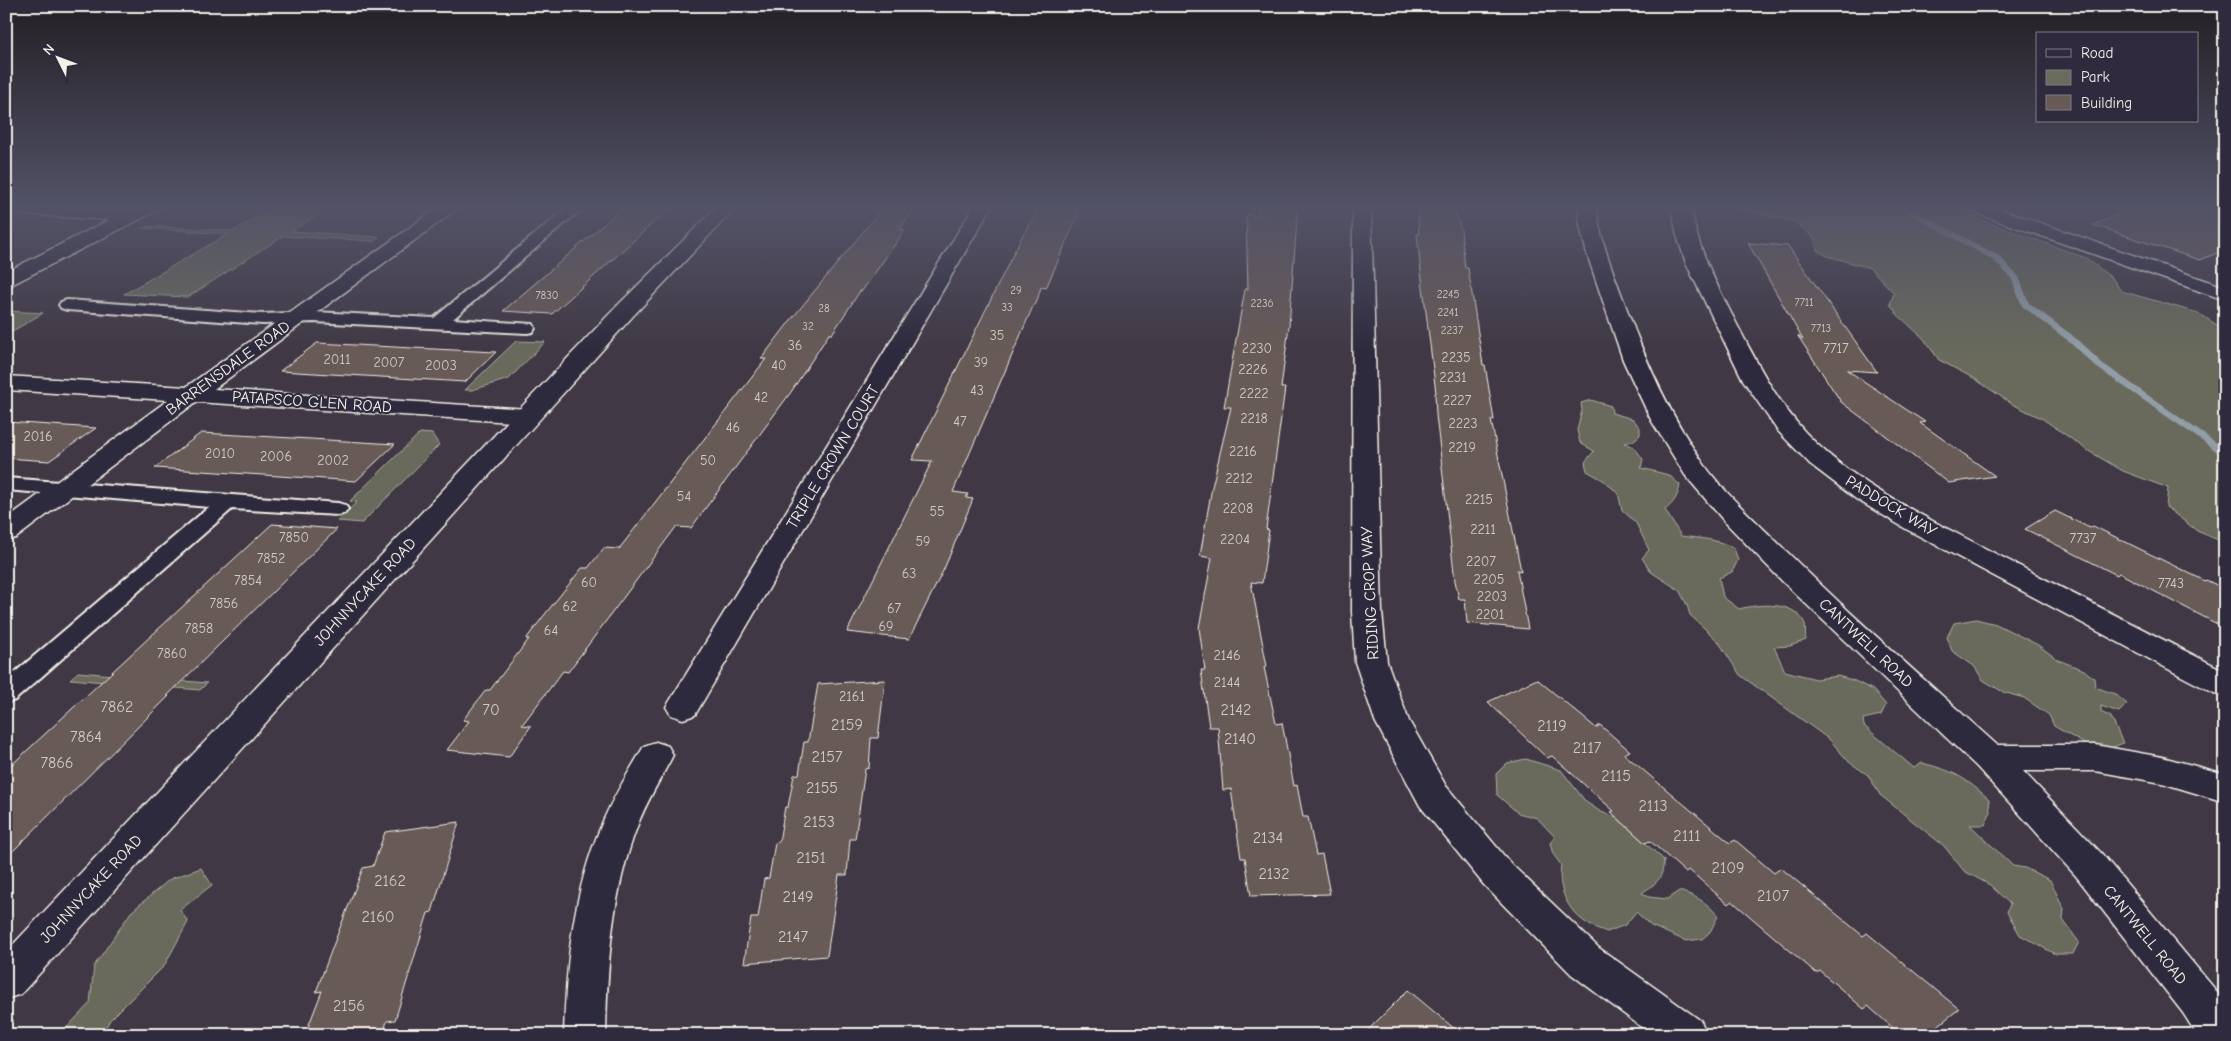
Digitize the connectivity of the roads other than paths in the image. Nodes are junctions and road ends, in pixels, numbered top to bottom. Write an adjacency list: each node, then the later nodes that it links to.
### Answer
1 (54, 255): 10 (street)
2 (384, 255): 13 (street, BARRENSDALE ROAD)
3 (520, 255): 14 (lane)
4 (680, 255): 18 (street, JOHNNYCAKE ROAD)
5 (954, 255): 26 (street, TRIPLE CROWN COURT)
6 (1363, 255): 32 (street, RIDING CROP WAY)
7 (1597, 255): 28 (street, CANTWELL ROAD)
8 (1693, 255): 24 (street, PADDOCK WAY)
9 (2112, 255): 11 (street)
10 (9, 277)
11 (2225, 294)
12 (66, 305): 13 (lane)
13 (296, 318): 14 (lane); 17 (street, BARRENSDALE ROAD)
14 (438, 323): 15 (lane)
15 (527, 328)
16 (6, 383): 17 (street, PATAPSCO GLEN ROAD)
17 (192, 394): 18 (street, PATAPSCO GLEN ROAD); 20 (street, BARRENSDALE ROAD)
18 (528, 416): 30 (street, JOHNNYCAKE ROAD)
19 (6, 484): 20 (lane)
20 (65, 489): 21 (lane); 23 (street, BARRENSDALE ROAD)
21 (227, 502): 22 (lane); 25 (lane)
22 (338, 509)
23 (6, 532)
24 (2225, 685)
25 (6, 694)
26 (683, 707)
27 (656, 755): 31 (street)
28 (1989, 758): 29 (street); 33 (street, CANTWELL ROAD)
29 (2225, 788)
30 (6, 981)
31 (585, 1035)
32 (1686, 1035)
33 (2222, 1035)

